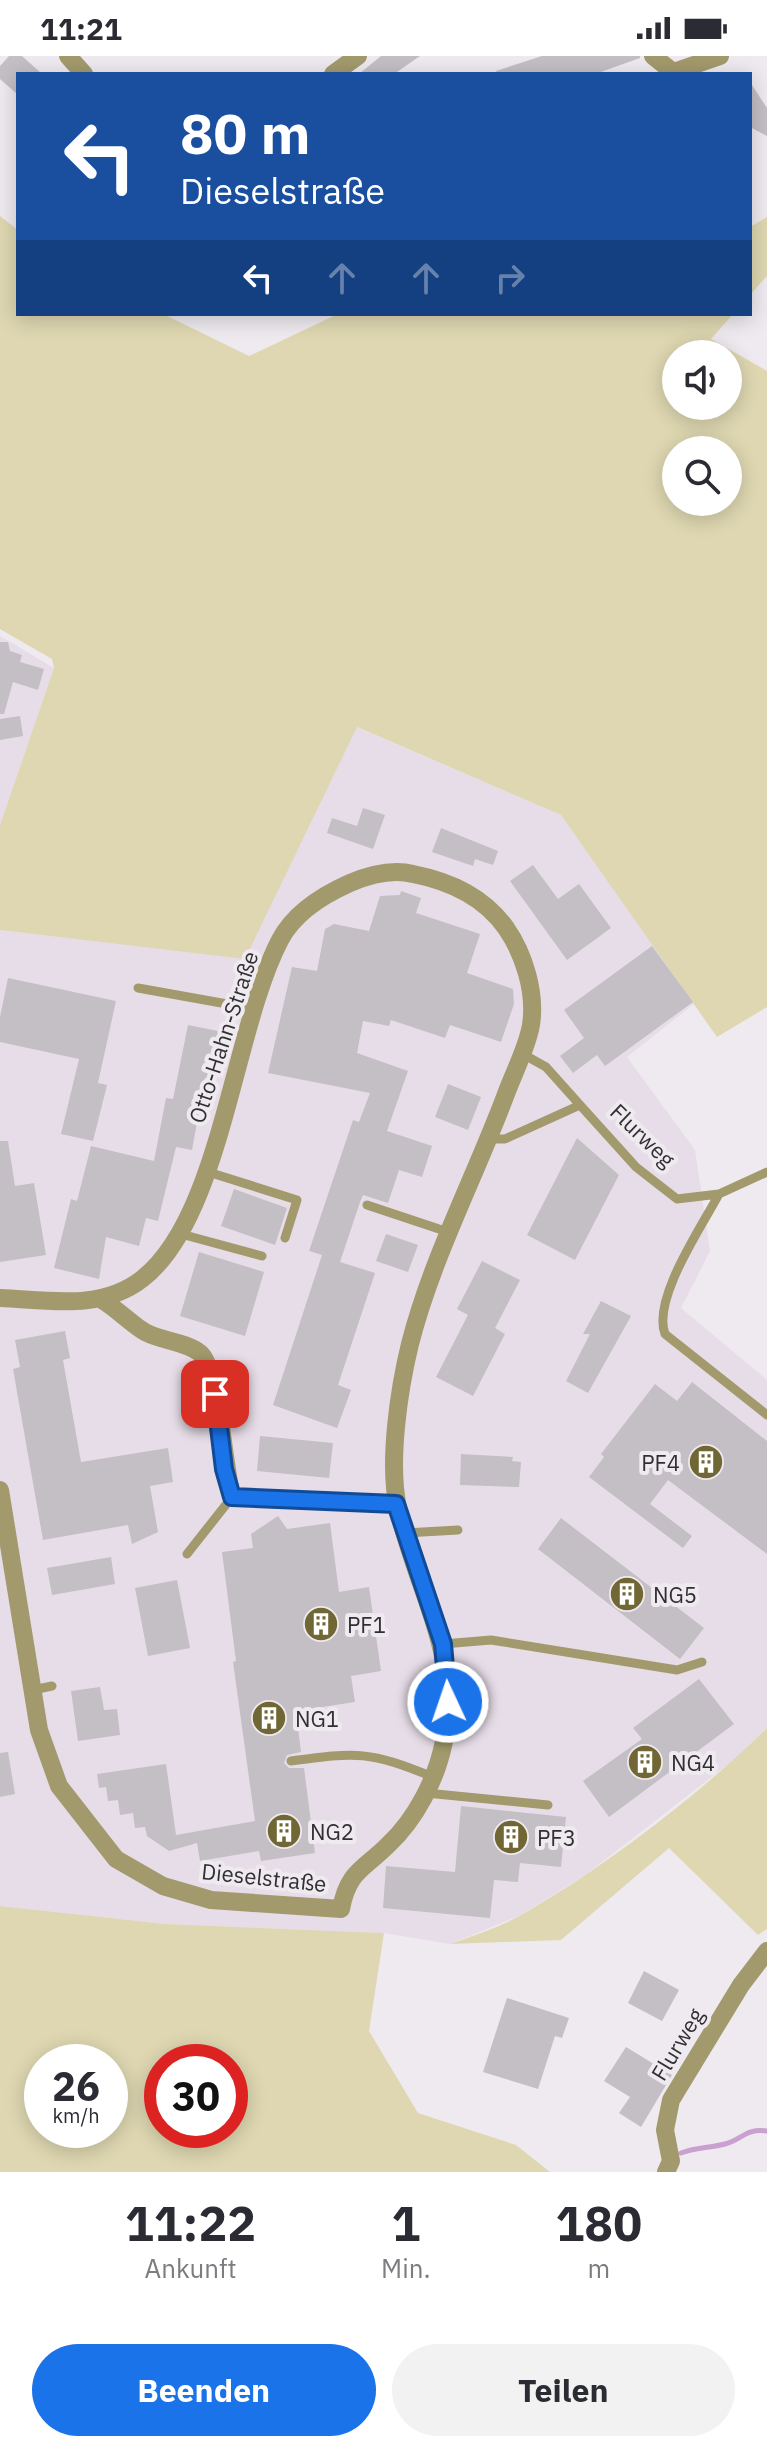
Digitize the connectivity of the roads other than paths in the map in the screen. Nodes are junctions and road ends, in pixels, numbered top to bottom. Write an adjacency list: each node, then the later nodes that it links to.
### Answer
1 (68, 56): 5 (street)
2 (358, 56): 6 (street)
3 (653, 56): 7 (street)
4 (720, 56): 8 (street)
5 (82, 72)
6 (336, 72)
7 (669, 72)
8 (673, 72)
9 (138, 988): 10 (lane)
10 (255, 1009): 11 (street, Otto-Hahn-Straße); 14 (street, Otto-Hahn-Straße)
11 (521, 1053): 12 (lane); 13 (street, Otto-Hahn-Straße)
12 (580, 1105): 13 (lane, Flurweg); 16 (lane, Flurweg)
13 (489, 1139): 18 (street, Otto-Hahn-Straße)
14 (205, 1171): 19 (street, Otto-Hahn-Straße); 20 (lane)
15 (767, 1172): 16 (lane, Flurweg)
16 (719, 1194): 24 (lane)
17 (367, 1205): 18 (lane)
18 (451, 1233): 27 (street, Otto-Hahn-Straße)
19 (181, 1234): 21 (lane); 23 (street, Otto-Hahn-Straße)
20 (285, 1238)
21 (262, 1256)
22 (0, 1298): 23 (street, Otto-Hahn-Straße)
23 (102, 1300): 26 (street)
24 (767, 1415)
25 (0, 1490): 34 (street, Dieselstraße)
26 (232, 1497): 27 (street); 30 (lane)
27 (396, 1504): 29 (street, Dieselstraße)
28 (458, 1530): 29 (lane)
29 (405, 1533): 31 (street, Dieselstraße)
30 (187, 1554)
31 (443, 1644): 32 (lane); 36 (street, Dieselstraße)
32 (702, 1662)
33 (52, 1686): 34 (lane)
34 (33, 1690): 36 (street, Dieselstraße)
35 (291, 1761): 36 (lane)
36 (429, 1785): 37 (lane)
37 (548, 1805)
38 (767, 1951): 39 (street, Flurweg)
39 (666, 2172)

